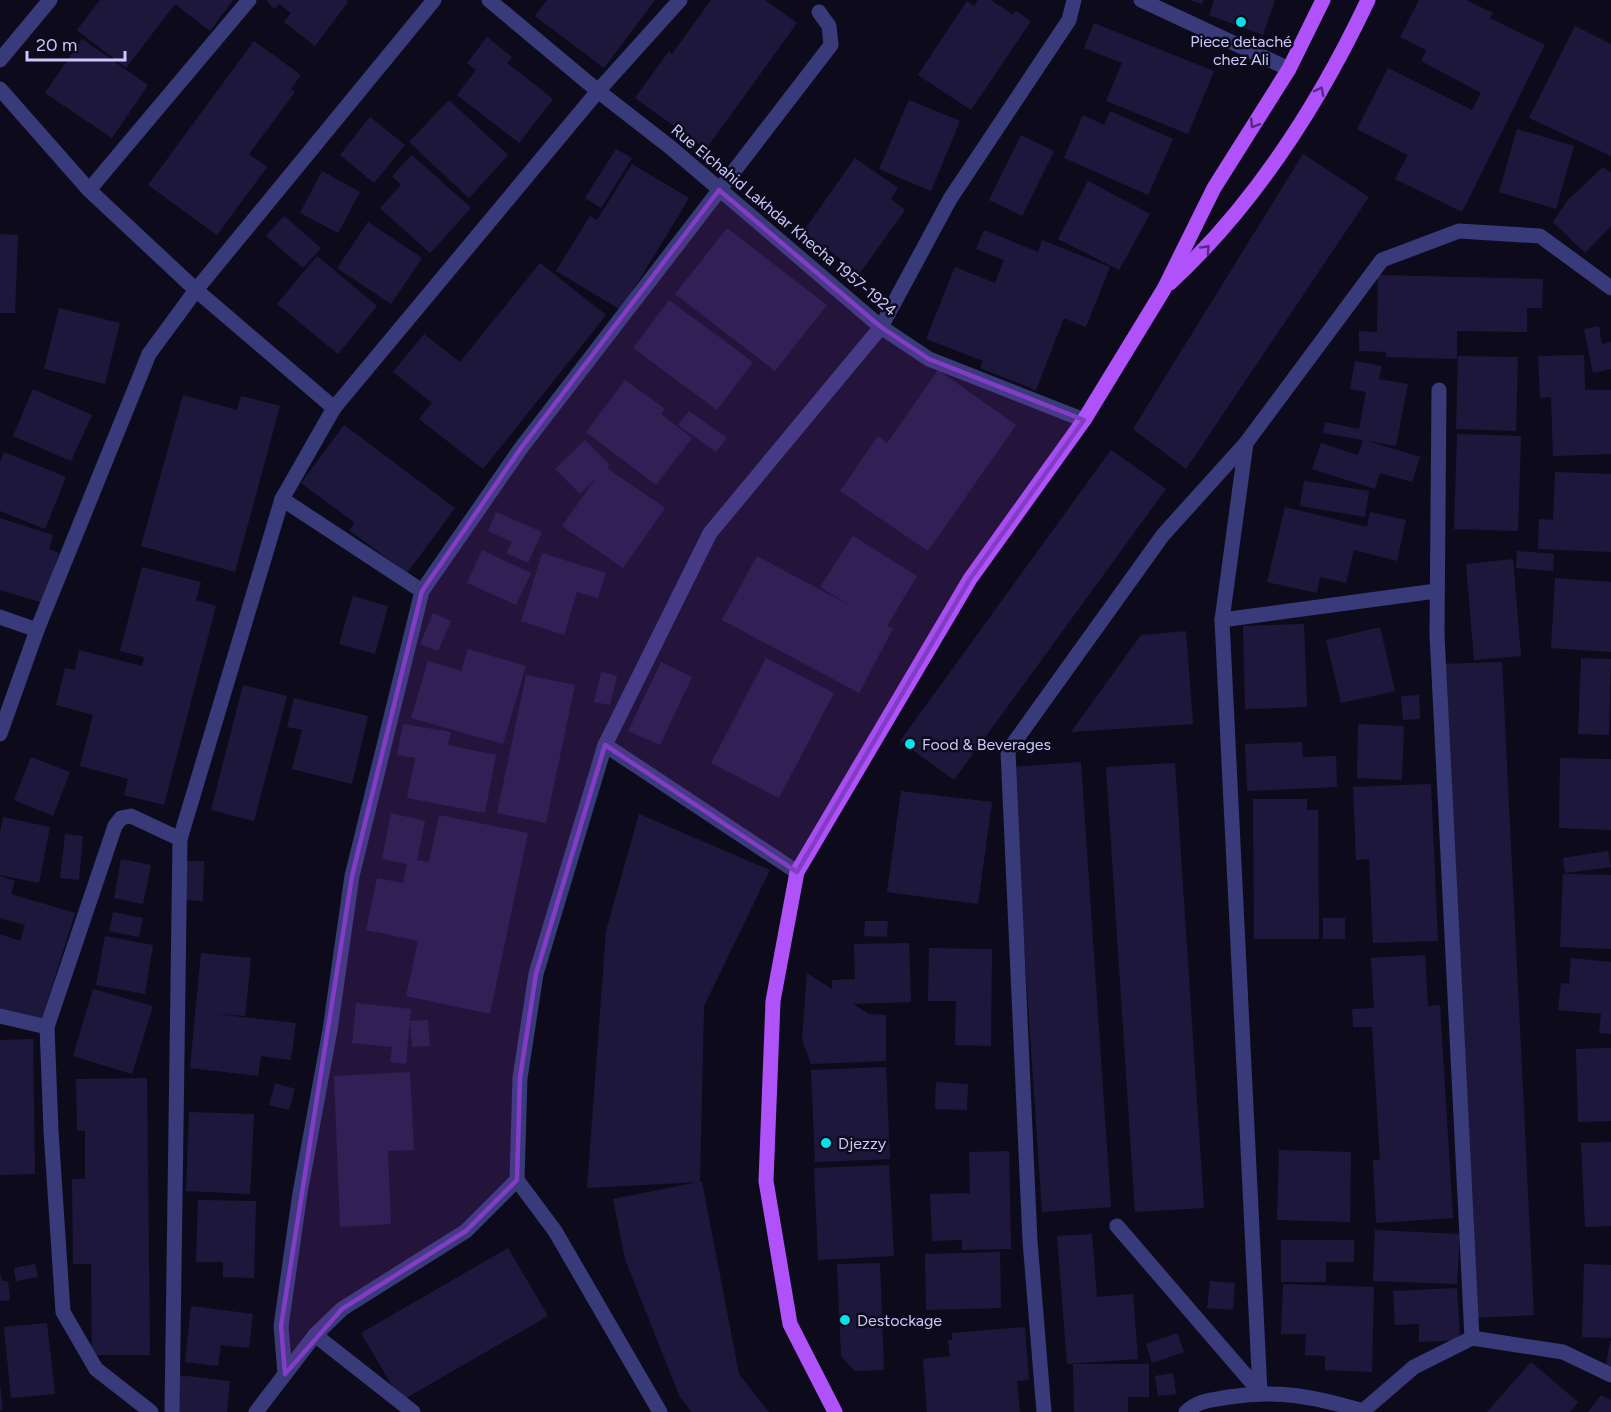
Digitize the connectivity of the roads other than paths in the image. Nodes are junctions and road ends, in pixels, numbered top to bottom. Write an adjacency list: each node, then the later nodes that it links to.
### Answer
1 (50, 0): 11 (street)
2 (249, 0): 15 (street)
3 (434, 0): 19 (street)
4 (489, 0): 14 (street, Rue Elchahid Lakhdar Khecha 1957-1924)
5 (680, 0): 14 (street)
6 (1074, 0): 20 (street)
7 (1141, 0): 12 (street)
8 (1323, 0): 12 (main road)
9 (1368, 0): 18 (main road, one-way to 9)
10 (819, 12): 16 (street)
11 (0, 60)
12 (1289, 69): 18 (main road, one-way to 18)
13 (0, 89): 15 (street)
14 (598, 92): 16 (street, Rue Elchahid Lakhdar Khecha 1957-1924); 22 (street)
15 (89, 190): 19 (street)
16 (719, 190): 20 (street, Rue Elchahid Lakhdar Khecha 1957-1924); 26 (street)
17 (1611, 288): 24 (street)
18 (1164, 289): 23 (main road)
19 (196, 290): 22 (street); 30 (street)
20 (881, 327): 23 (street, Rue Elchahid Lakhdar Khecha 1957-1924); 32 (street)
21 (1439, 390): 27 (street)
22 (334, 408): 25 (street)
23 (1083, 420): 34 (main road)
24 (1246, 443): 29 (street); 50 (street)
25 (282, 500): 26 (street); 33 (street)
26 (422, 591): 41 (street)
27 (1436, 591): 29 (street); 40 (street)
28 (0, 617): 30 (street)
29 (1222, 620): 43 (street)
30 (37, 630): 31 (street)
31 (0, 734)
32 (605, 745): 34 (street); 37 (street)
33 (180, 839): 36 (street); 45 (street)
34 (797, 872): 49 (main road)
35 (0, 1016): 36 (street)
36 (47, 1027): 44 (street)
37 (517, 1180): 39 (street); 48 (street)
38 (1117, 1226): 43 (street)
39 (315, 1335): 41 (street); 47 (street)
40 (1472, 1338): 42 (street); 52 (street)
41 (285, 1374): 46 (street)
42 (1611, 1375)
43 (1260, 1392): 51 (street); 52 (street)
44 (151, 1412)
45 (172, 1412)
46 (256, 1412)
47 (413, 1412)
48 (660, 1412)
49 (835, 1412)
50 (1044, 1412)
51 (1186, 1412)
52 (1363, 1412)

